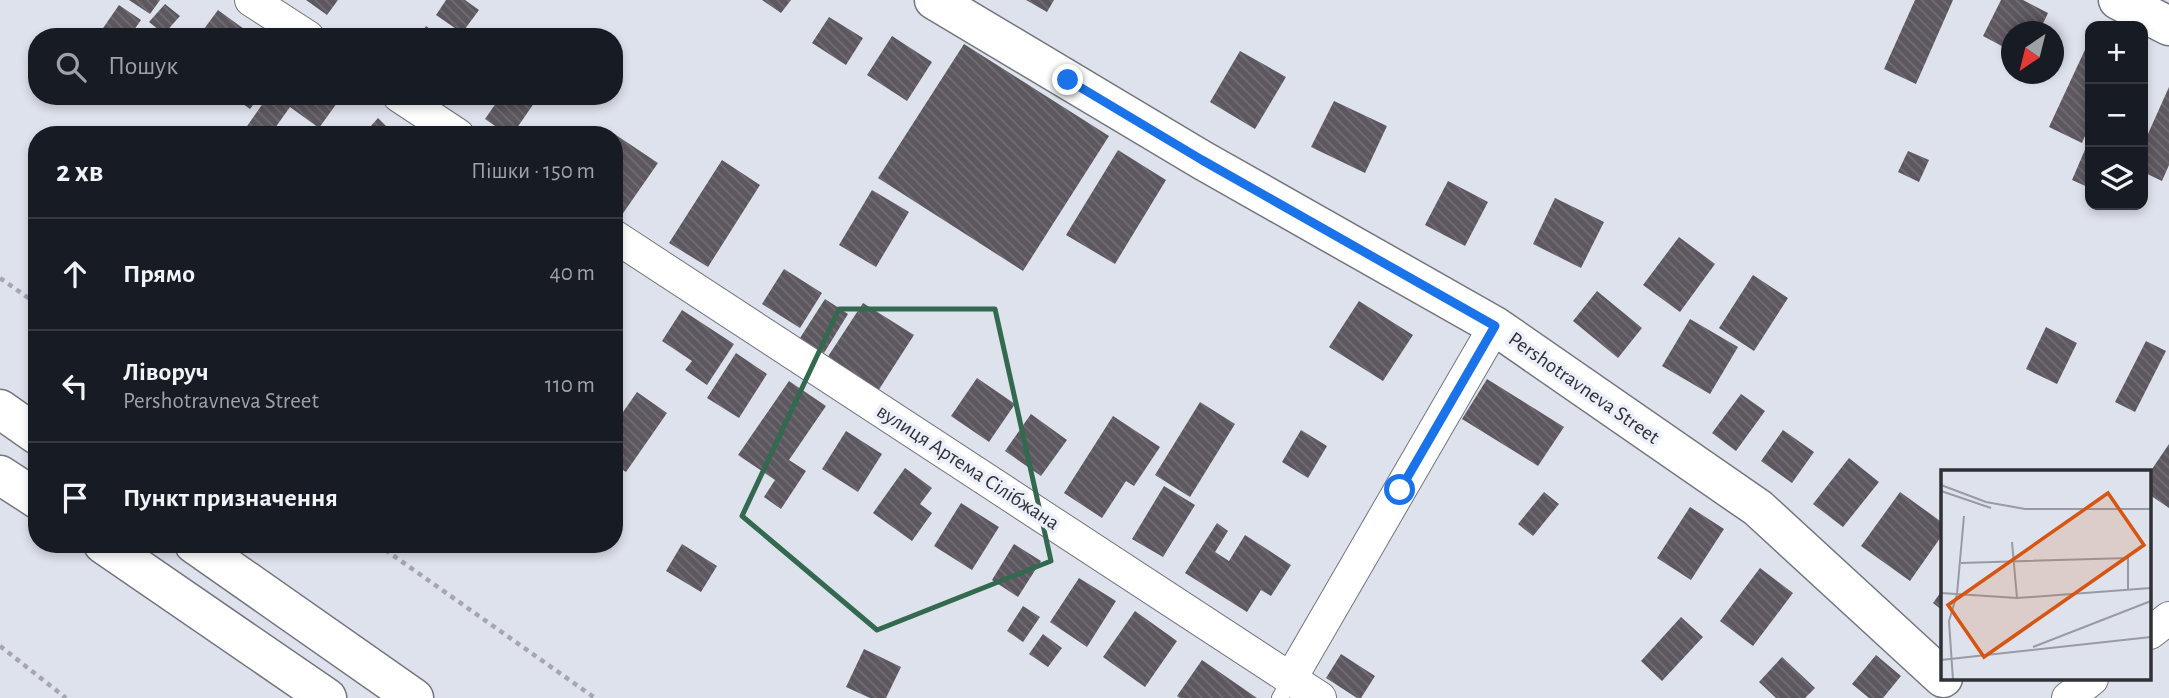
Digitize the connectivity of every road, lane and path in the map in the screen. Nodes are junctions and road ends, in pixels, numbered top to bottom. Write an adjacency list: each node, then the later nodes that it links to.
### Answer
1 (251, 0): 5 (street)
2 (934, 0): 11 (main road, Pershotravneva Street)
3 (2119, 0): 4 (main road)
4 (2169, 26)
5 (294, 28)
6 (413, 105): 7 (street)
7 (444, 126)
8 (623, 242): 25 (street, вулиця Артема Сілібжана)
9 (0, 278): 10 (path)
10 (28, 298)
11 (1495, 326): 22 (main road, Pershotravneva Street); 25 (street)
12 (0, 409): 13 (main road)
13 (28, 429)
14 (0, 475): 15 (main road)
15 (28, 493)
16 (116, 553): 27 (main road)
17 (207, 553): 28 (main road)
18 (390, 553): 29 (path)
19 (2169, 618): 20 (street)
20 (2152, 631)
21 (0, 646): 26 (path)
22 (1941, 675)
23 (1946, 680): 31 (main road, Pershotravneva Street)
24 (2091, 680): 32 (street)
25 (1285, 688): 30 (street, вулиця Артема Сілібжана)
26 (66, 698)
27 (327, 698)
28 (414, 698)
29 (595, 698)
30 (1320, 698)
31 (1965, 698)
32 (2068, 698)

